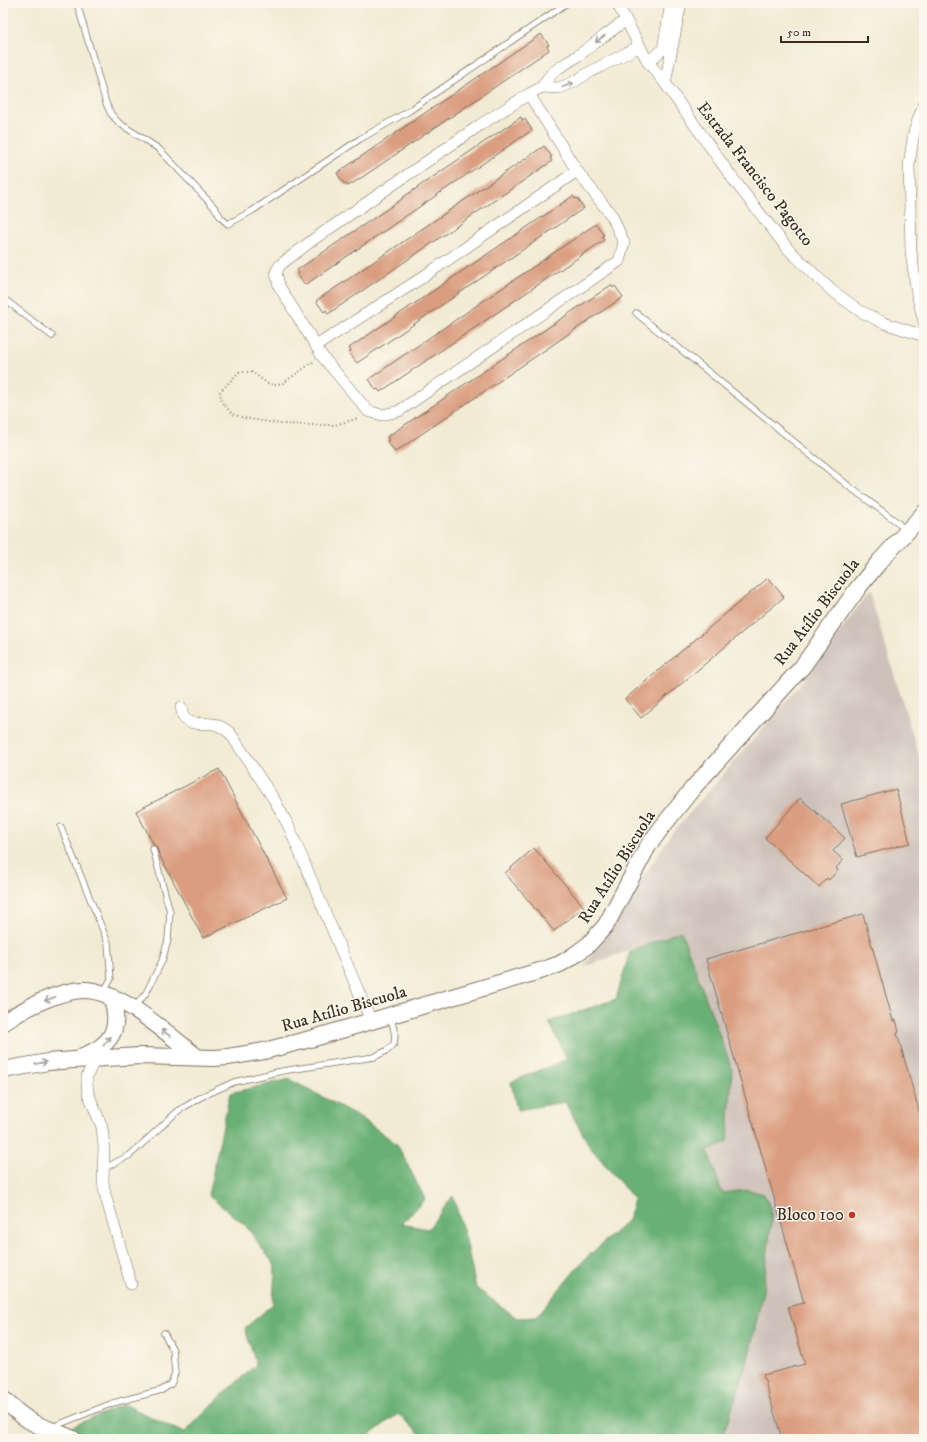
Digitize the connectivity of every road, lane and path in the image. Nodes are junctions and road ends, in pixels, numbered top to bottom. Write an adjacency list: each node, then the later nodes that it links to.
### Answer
1 (78, 3): 2 (lane)
2 (567, 3)
3 (617, 3): 6 (street, Estrada Francisco Pagotto)
4 (672, 3): 8 (street)
5 (681, 3): 9 (street)
6 (626, 20): 7 (street, Estrada Francisco Pagotto); 10 (street, one-way to 10)
7 (640, 46): 8 (street, Estrada Francisco Pagotto); 10 (street, one-way to 7)
8 (648, 62): 9 (street, Estrada Francisco Pagotto)
9 (665, 83): 18 (street, Estrada Francisco Pagotto)
10 (542, 87): 11 (street)
11 (529, 94): 13 (street); 19 (street)
12 (924, 103): 16 (street)
13 (578, 171): 19 (street); 20 (street)
14 (3, 298): 17 (lane)
15 (636, 313): 22 (lane)
16 (924, 322)
17 (52, 336)
18 (924, 336)
19 (319, 351): 20 (street); 20 (path)
20 (368, 411)
21 (924, 513): 22 (street, Rua Atílio Biscuola)
22 (907, 531): 28 (street, Rua Atílio Biscuola)
23 (181, 707): 29 (street)
24 (62, 827): 26 (lane)
25 (153, 849): 27 (lane)
26 (107, 995): 27 (street); 30 (street, one-way to 30); 33 (street, one-way to 26)
27 (134, 1009): 31 (street, one-way to 27)
28 (390, 1016): 29 (street, Rua Atílio Biscuola); 35 (lane)
29 (371, 1021): 31 (street, Rua Atílio Biscuola)
30 (3, 1023)
31 (198, 1057): 32 (street, Rua Atílio Biscuola)
32 (95, 1058): 33 (street, Rua Atílio Biscuola); 35 (street)
33 (74, 1060): 34 (street, Rua Atílio Biscuola, one-way to 33)
34 (3, 1070)
35 (103, 1169): 36 (street)
36 (131, 1284)
37 (164, 1333): 39 (lane)
38 (3, 1399): 39 (street)
39 (48, 1428): 40 (street)
40 (73, 1439)

